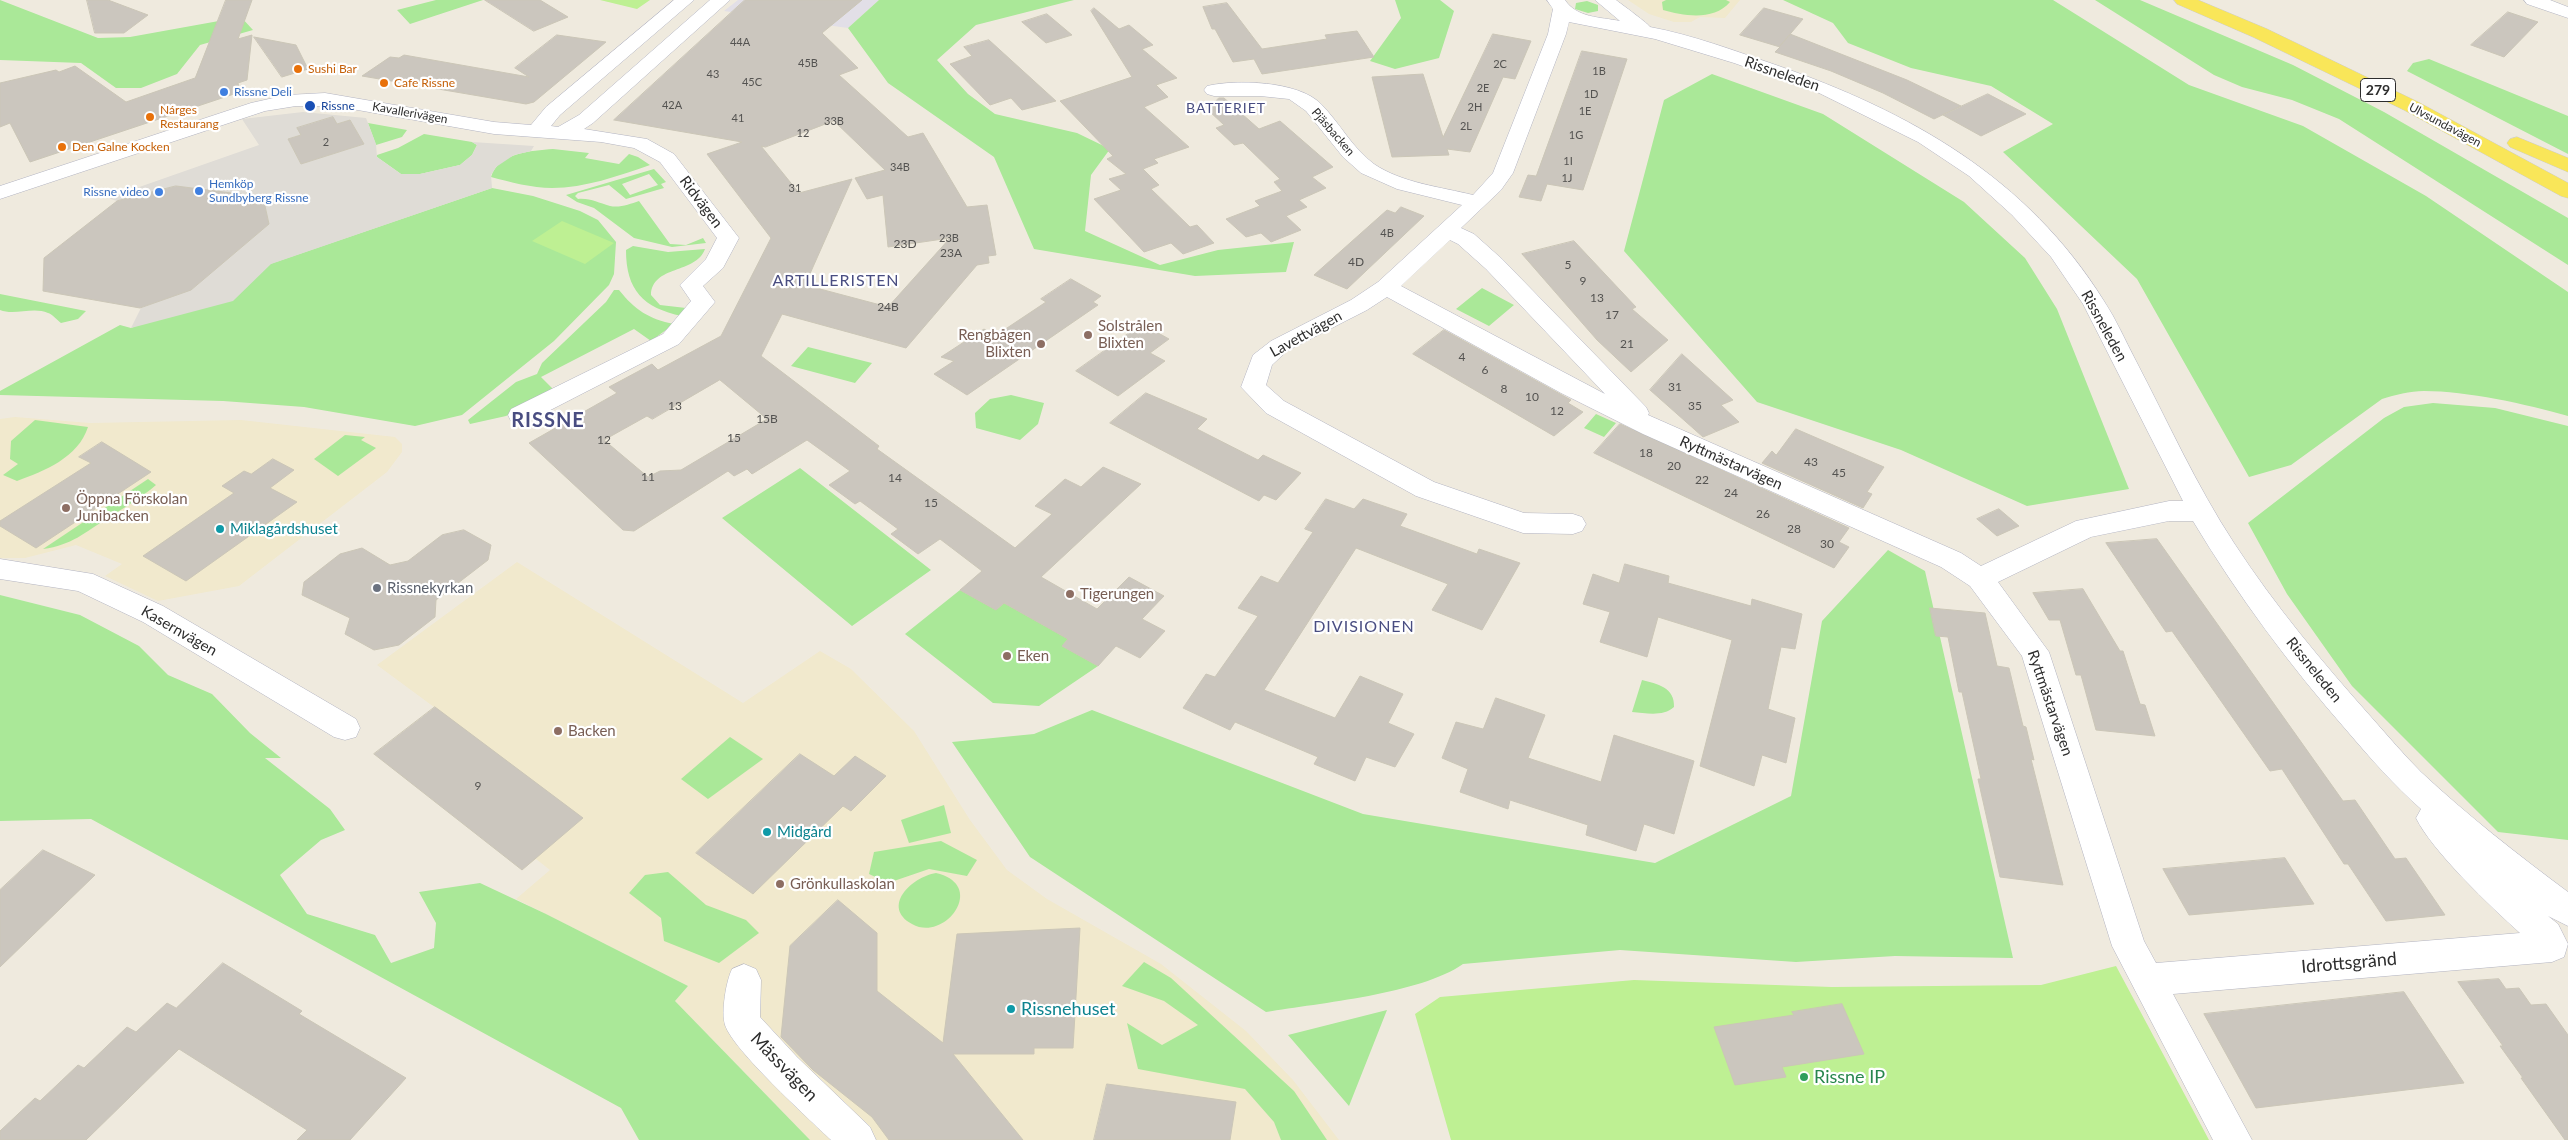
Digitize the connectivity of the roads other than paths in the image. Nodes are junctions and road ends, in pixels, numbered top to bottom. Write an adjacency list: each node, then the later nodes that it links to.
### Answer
1 (685, 0): 13 (street)
2 (721, 0): 14 (street)
3 (2183, 0): 18 (main road, Ulvsundavägen / 279)
4 (2218, 0): 15 (main road, Ulvsundavägen / 279)
5 (2533, 0): 8 (street)
6 (1608, 3): 9 (street, Rissneleden); 11 (street, Rissneleden)
7 (1562, 4): 9 (street, Rissneleden); 10 (street, Lavettvägen)
8 (2568, 13)
9 (1589, 21): 10 (street); 11 (street, Rissneleden)
10 (1558, 34): 20 (street, Lavettvägen)
11 (1658, 34): 25 (street, Rissneleden)
12 (1214, 90): 20 (street, Pjäsbacken)
13 (535, 132): 14 (street, Kavallerivägen); 19 (street, Kavallerivägen)
14 (562, 133): 23 (street, Ridvägen)
15 (2517, 143): 16 (main road); 17 (main road, Ulvsundavägen / 279)
16 (2568, 166)
17 (2568, 171)
18 (2568, 192)
19 (0, 193)
20 (1477, 202): 21 (street, Lavettvägen)
21 (1446, 230): 22 (street, Lavettvägen); 24 (street, Ryttmästarvägen)
22 (1386, 287): 24 (street, Ryttmästarvägen); 26 (street, Lavettvägen)
23 (520, 415)
24 (1652, 428): 28 (street, Ryttmästarvägen)
25 (2201, 511): 28 (street); 30 (street, Rissneleden)
26 (1572, 524)
27 (0, 569): 29 (street, Kasernvägen)
28 (1980, 579): 32 (street, Ryttmästarvägen)
29 (345, 728)
30 (2561, 933): 32 (street, Idrottsgränd)
31 (744, 980): 33 (street, Mässvägen)
32 (2147, 980): 34 (street, Ryttmästarvägen)
33 (857, 1140)
34 (2233, 1140)

